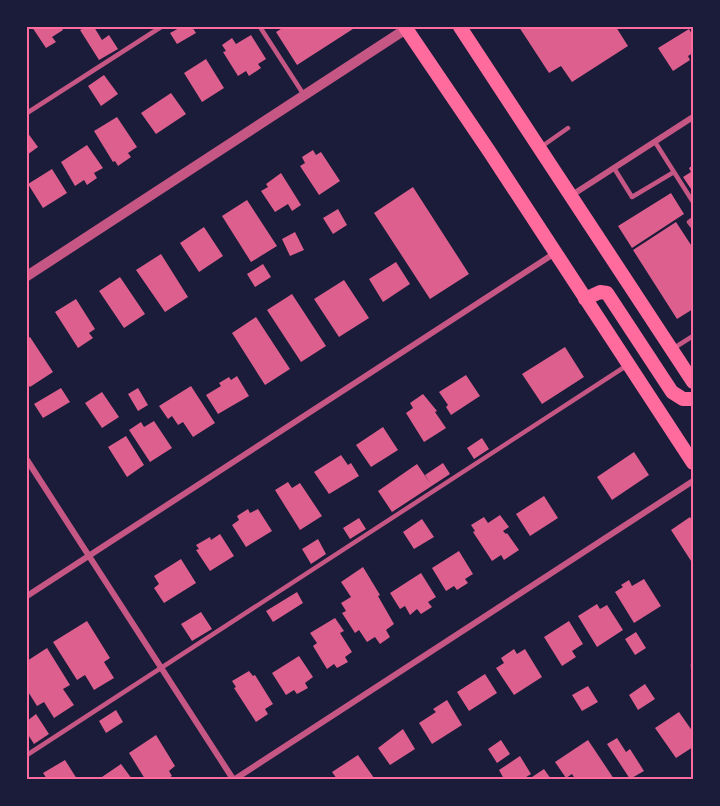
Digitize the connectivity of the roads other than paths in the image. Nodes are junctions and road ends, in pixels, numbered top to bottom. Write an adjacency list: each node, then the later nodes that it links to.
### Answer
1 (161, 27): 6 (lane)
2 (260, 27): 5 (lane)
3 (460, 27): 10 (main road)
4 (407, 28): 5 (street); 17 (main road)
5 (304, 95): 18 (street)
6 (27, 113)
7 (693, 117): 9 (street)
8 (568, 128): 10 (lane)
9 (655, 142): 11 (street); 12 (lane)
10 (540, 147): 13 (main road)
11 (614, 168): 12 (lane); 13 (street)
12 (674, 172): 14 (lane)
13 (572, 195): 21 (main road)
14 (693, 202)
15 (693, 219): 16 (lane)
16 (693, 227)
17 (555, 253): 19 (main road); 28 (street)
18 (27, 276)
19 (585, 299): 22 (main road); 24 (main road)
20 (693, 336): 21 (lane)
21 (672, 349): 23 (main road)
22 (628, 365): 26 (main road); 30 (lane)
23 (693, 382)
24 (693, 399)
25 (27, 460): 28 (street)
26 (693, 463)
27 (693, 481): 32 (street)
28 (89, 556): 29 (street); 30 (street)
29 (27, 596)
30 (161, 668): 31 (lane); 32 (street)
31 (27, 755)
32 (234, 779)

